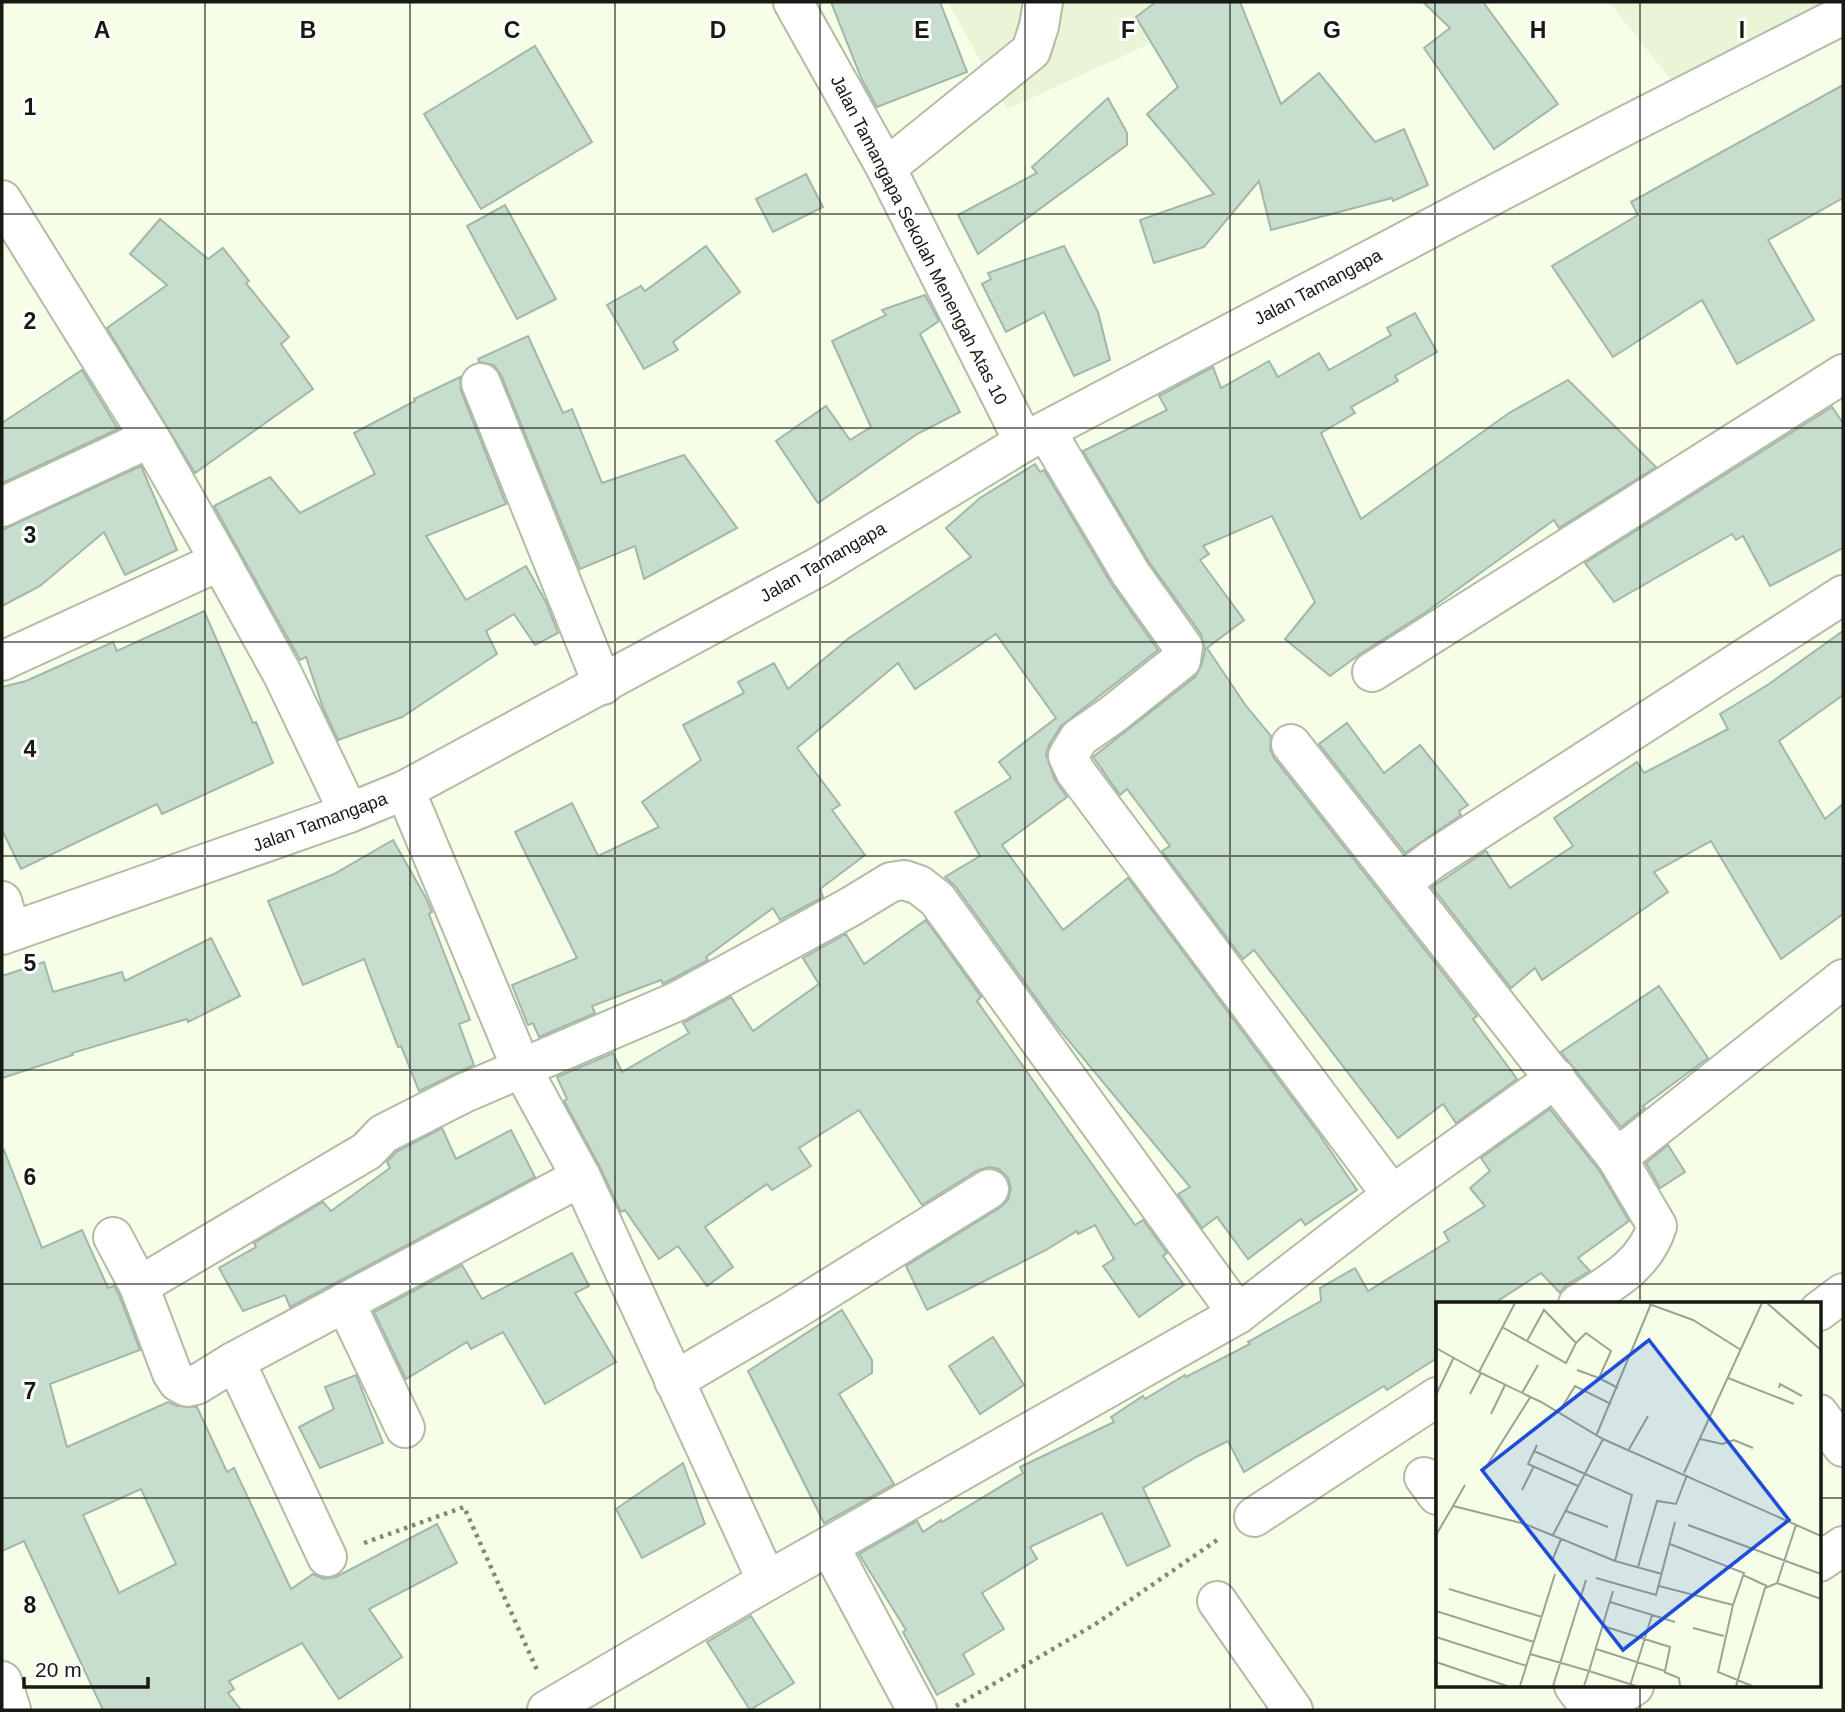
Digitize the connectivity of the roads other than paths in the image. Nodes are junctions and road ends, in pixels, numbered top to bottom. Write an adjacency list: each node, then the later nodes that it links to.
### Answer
1 (793, 2): 4 (street, Jalan Tamangapa Sekolah Menengah Atas 10)
2 (1043, 2): 4 (street)
3 (1843, 15): 8 (street, Jalan Tamangapa)
4 (886, 168): 8 (street, Jalan Tamangapa Sekolah Menengah Atas 10)
5 (2, 200): 9 (street)
6 (1843, 374): 14 (street)
7 (481, 383): 15 (street)
8 (1035, 436): 15 (street, Jalan Tamangapa); 27 (street, Jalan Tamangapa Sekolah Menengah Atas 10)
9 (150, 438): 10 (street); 11 (street)
10 (2, 508)
11 (220, 561): 13 (street); 18 (street)
12 (1843, 595): 19 (street)
13 (2, 661)
14 (1372, 672)
15 (603, 685): 17 (street, Jalan Tamangapa)
16 (1291, 744): 19 (street)
17 (405, 790): 18 (street, Jalan Tamangapa); 22 (street)
18 (349, 813): 20 (street, Jalan Tamangapa)
19 (1401, 883): 23 (street)
20 (5, 923)
21 (1843, 979): 24 (street)
22 (521, 1067): 25 (street); 29 (street); 34 (street)
23 (1556, 1078): 24 (street); 27 (street)
24 (1617, 1158): 32 (street)
25 (581, 1177): 31 (street); 36 (street)
26 (989, 1189): 36 (street)
27 (1392, 1195): 34 (street)
28 (113, 1237): 29 (street)
29 (139, 1286): 35 (street)
30 (1843, 1293): 33 (street)
31 (345, 1302): 35 (street); 39 (street)
32 (1581, 1302)
33 (1820, 1310)
34 (1238, 1314): 43 (street)
35 (234, 1361): 44 (street)
36 (674, 1381): 46 (street)
37 (1436, 1398): 41 (street)
38 (1820, 1415): 40 (street)
39 (405, 1428)
40 (1843, 1447)
41 (1254, 1517)
42 (1843, 1546): 45 (street)
43 (831, 1547): 46 (street); 53 (street)
44 (327, 1557)
45 (1820, 1561)
46 (767, 1581): 51 (street)
47 (1217, 1601): 54 (street)
48 (2, 1681): 52 (street)
49 (1576, 1688): 55 (street)
50 (1631, 1688): 56 (street)
51 (549, 1708)
52 (11, 1710)
53 (917, 1710)
54 (1293, 1710)
55 (1592, 1710)
56 (1597, 1710)

